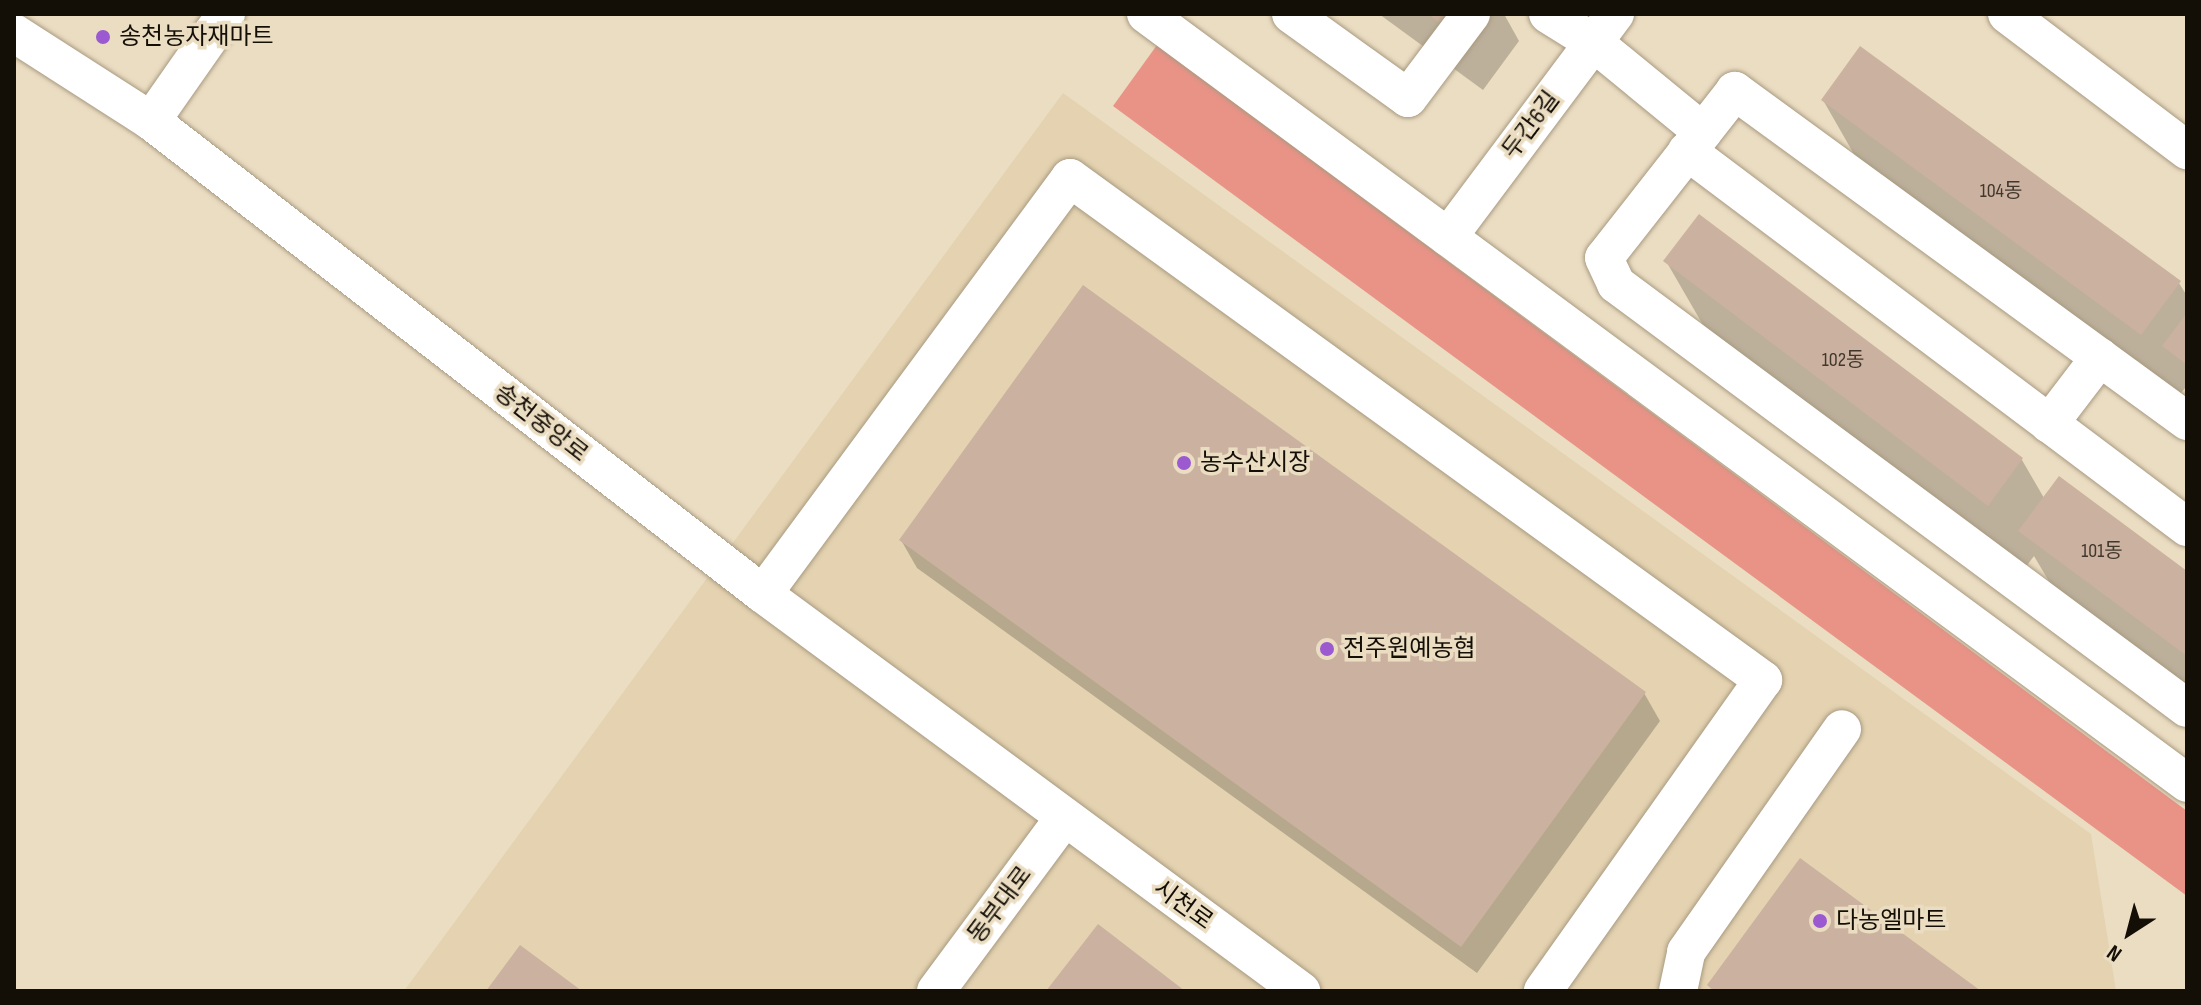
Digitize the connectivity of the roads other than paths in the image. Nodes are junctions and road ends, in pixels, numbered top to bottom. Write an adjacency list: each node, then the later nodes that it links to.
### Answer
1 (226, 14): 9 (street)
2 (1146, 14): 12 (street)
3 (1291, 14): 4 (street)
4 (1471, 14)
5 (1548, 14): 7 (street)
6 (2007, 14): 11 (street)
7 (1604, 28): 10 (street); 12 (street, 두간6길)
8 (14, 33): 9 (street, 송천중앙로)
9 (151, 121): 17 (street, 송천중앙로)
10 (1695, 142): 13 (street); 15 (street); 18 (street)
11 (2187, 150)
12 (1448, 237): 20 (street)
13 (2100, 357): 14 (street); 15 (street)
14 (2187, 421)
15 (2049, 424): 16 (street)
16 (2187, 527)
17 (763, 594): 21 (street, 송천중앙로); 24 (street)
18 (2187, 708)
19 (1842, 729): 25 (street)
20 (2187, 783)
21 (1064, 818): 22 (street, 동부대로); 23 (street, 시천로)
22 (936, 991)
23 (1301, 991)
24 (1543, 991)
25 (1678, 991)

